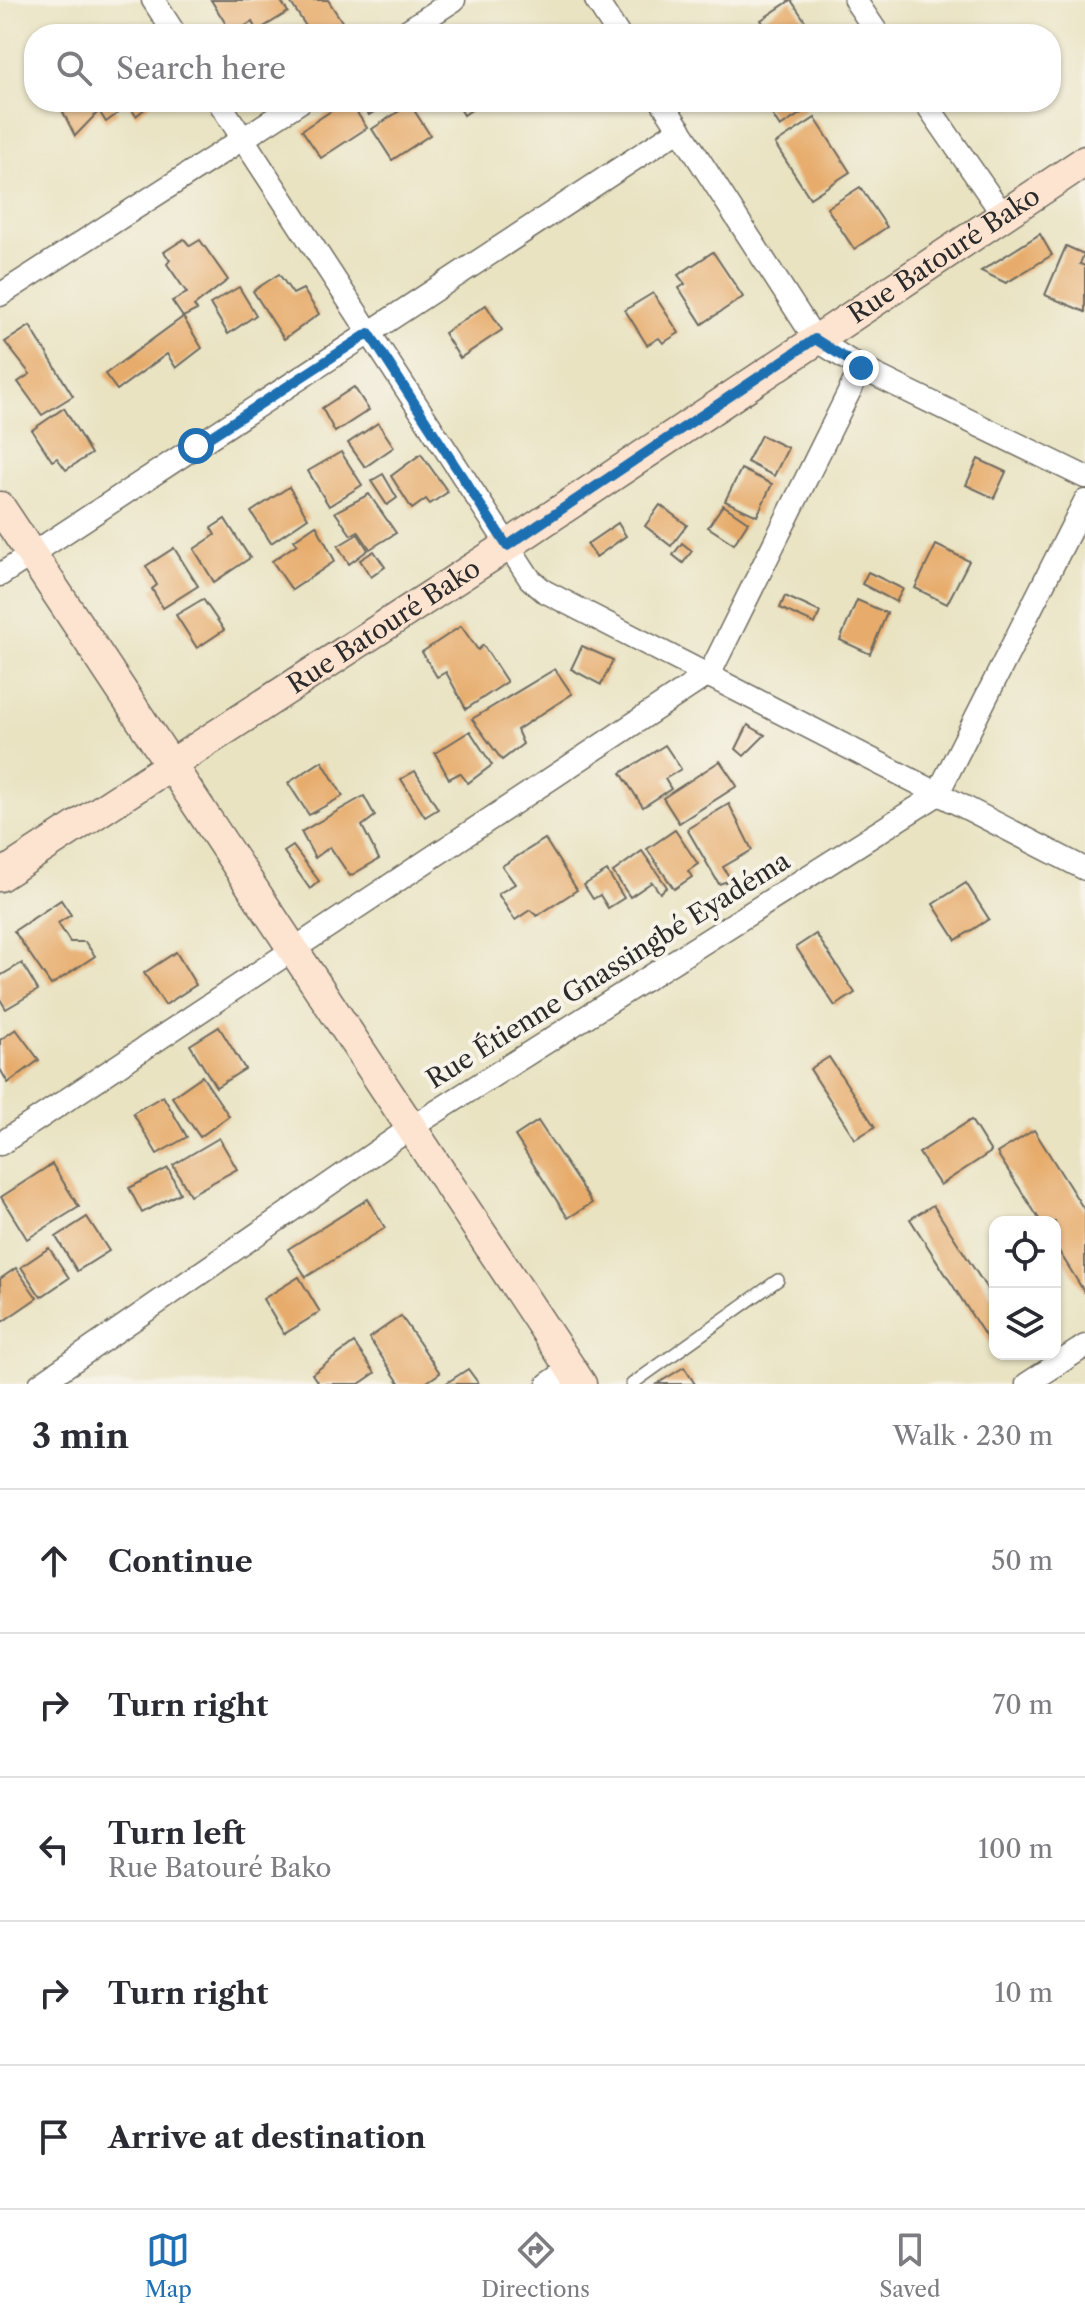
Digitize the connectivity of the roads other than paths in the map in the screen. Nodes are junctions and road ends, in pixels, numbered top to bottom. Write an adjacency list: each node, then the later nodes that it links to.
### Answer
1 (153, 0): 5 (street)
2 (454, 0): 6 (street)
3 (596, 0): 7 (street)
4 (855, 0): 8 (street)
5 (169, 24)
6 (417, 24)
7 (612, 24)
8 (871, 24)
9 (226, 112): 14 (street)
10 (285, 112): 14 (street)
11 (669, 112): 13 (street)
12 (932, 112): 16 (street)
13 (680, 129): 18 (street); 19 (street)
14 (244, 140): 17 (street); 18 (street)
15 (1080, 170): 16 (main road, Rue Batouré Bako)
16 (1003, 215): 19 (main road, Rue Batouré Bako)
17 (0, 295)
18 (369, 333): 24 (street); 25 (street)
19 (815, 339): 20 (street); 24 (main road, Rue Batouré Bako)
20 (861, 368): 21 (street); 27 (street)
21 (1085, 477)
22 (1085, 501): 29 (street)
23 (0, 507): 25 (main road)
24 (507, 546): 27 (street); 28 (main road, Rue Batouré Bako)
25 (32, 554): 26 (street); 28 (main road)
26 (0, 575)
27 (710, 673): 29 (street); 32 (street)
28 (172, 763): 31 (main road, Rue Batouré Bako); 32 (main road)
29 (937, 795): 30 (street); 33 (street, Rue Étienne Gnassingbé Eyadéma)
30 (1085, 869)
31 (0, 876)
32 (294, 949): 33 (main road); 34 (street)
33 (412, 1127): 37 (main road); 38 (street, Rue Étienne Gnassingbé Eyadéma)
34 (0, 1144)
35 (778, 1280): 39 (lane)
36 (1085, 1346): 40 (street)
37 (567, 1379)
38 (40, 1384)
39 (632, 1384)
40 (1027, 1384)

